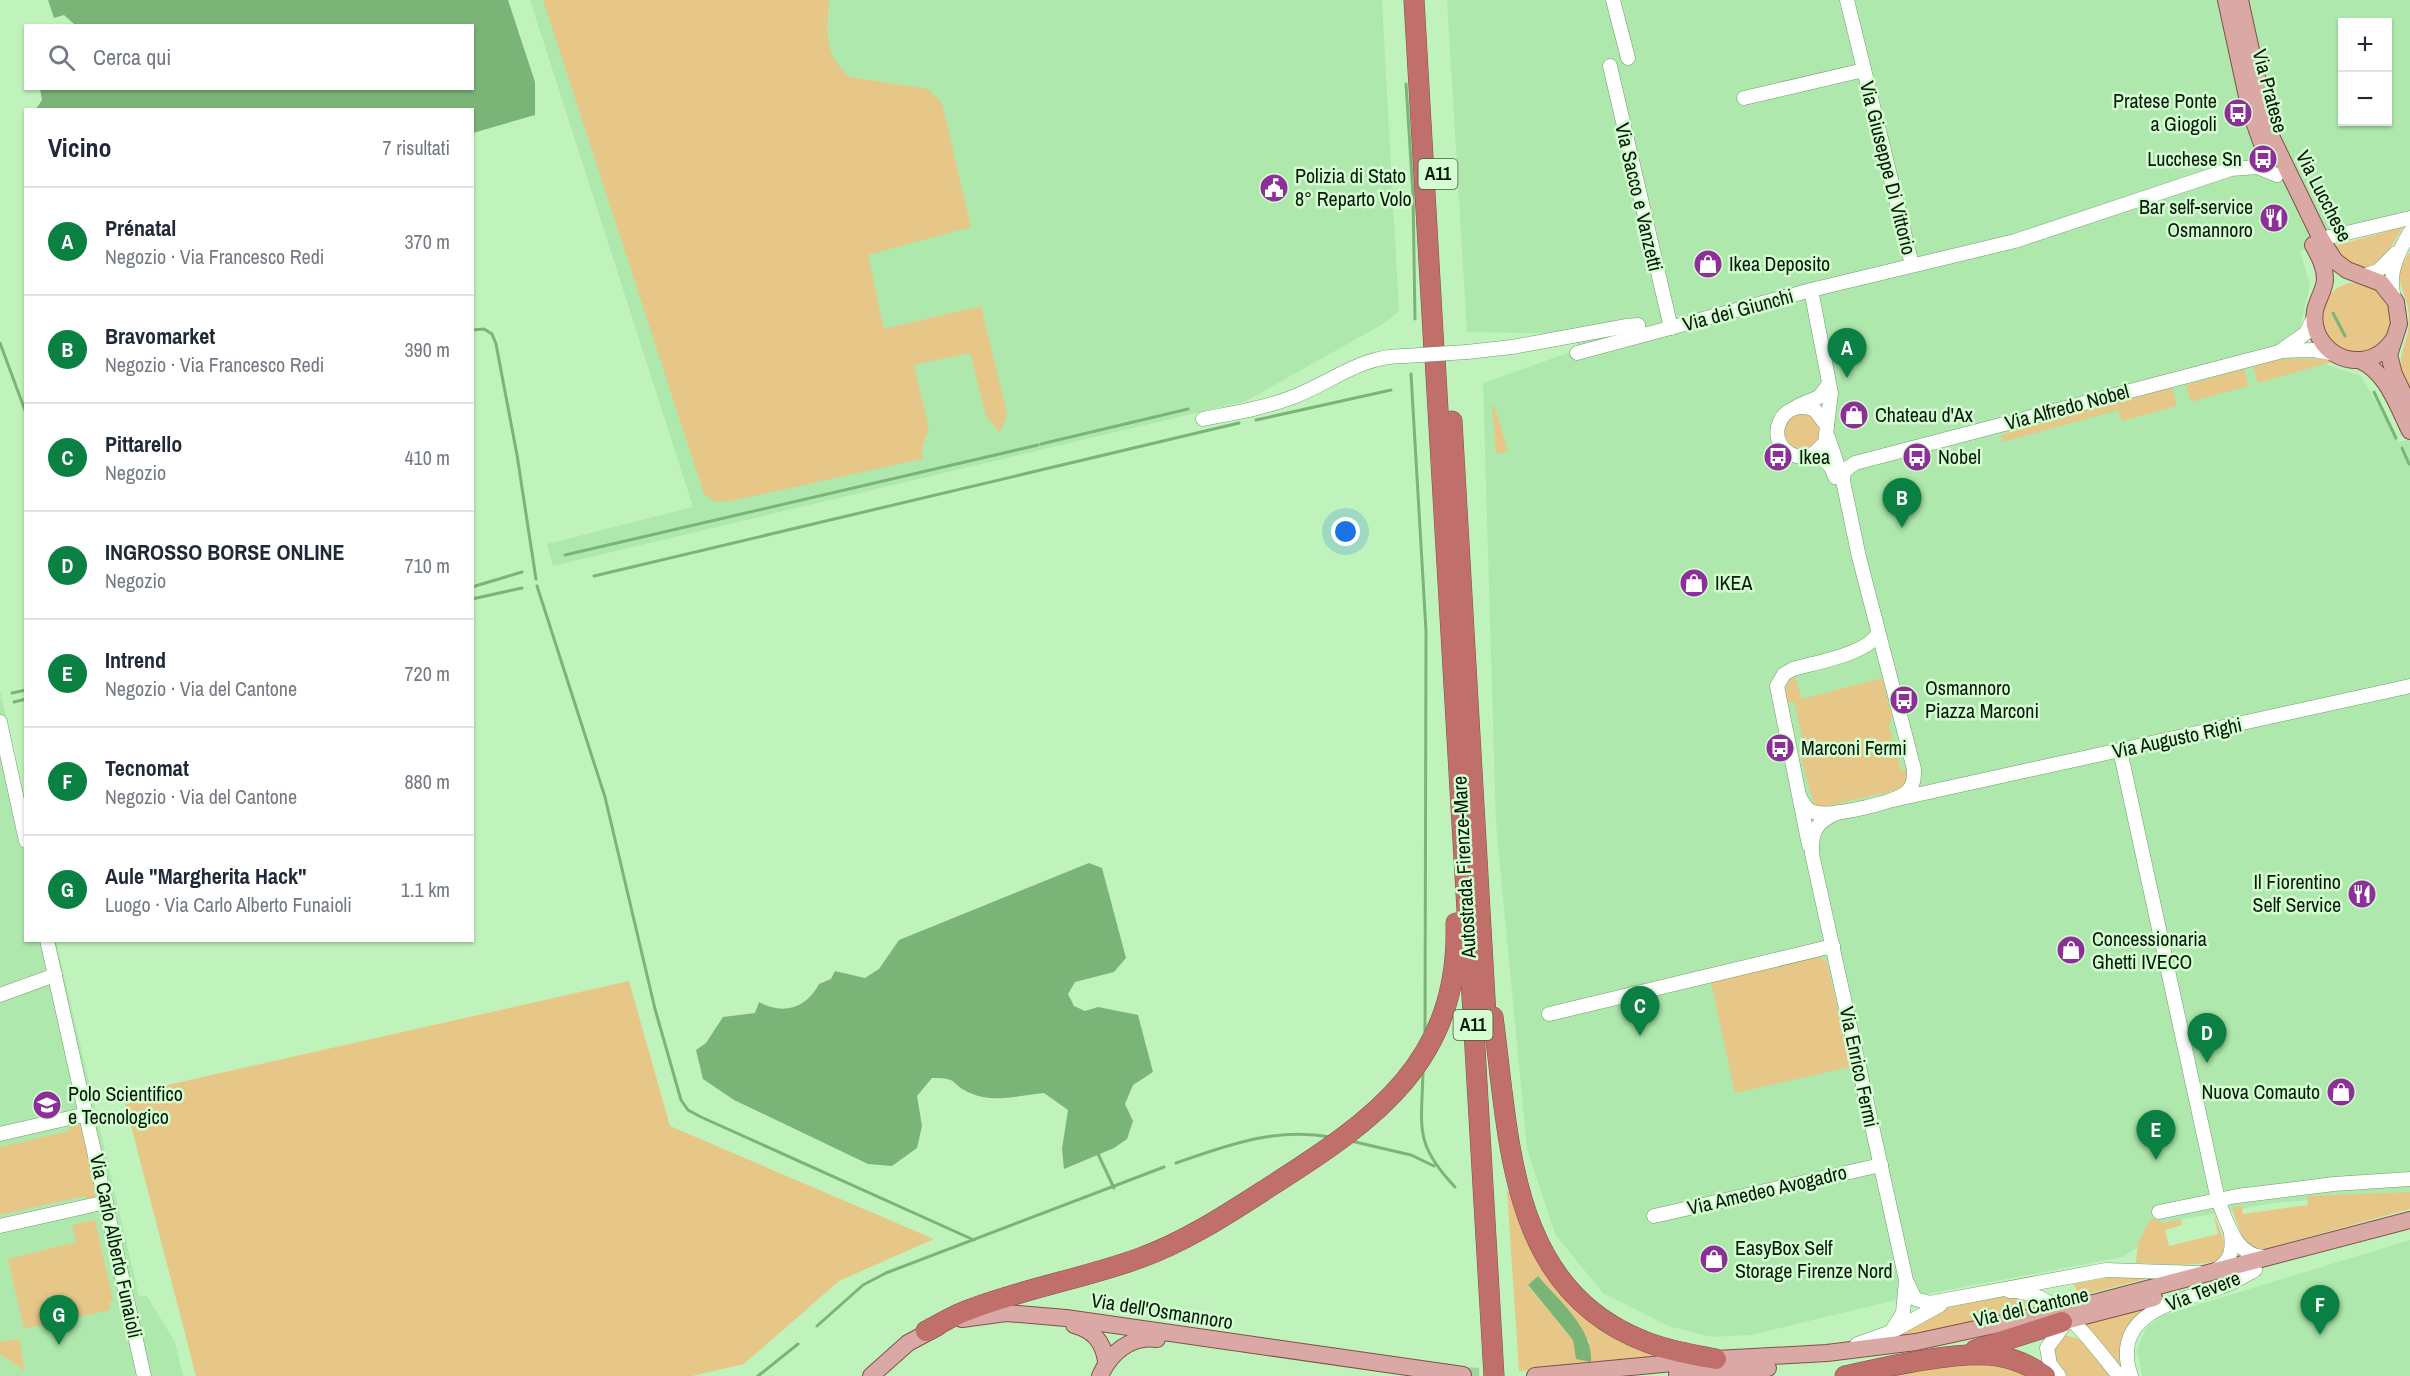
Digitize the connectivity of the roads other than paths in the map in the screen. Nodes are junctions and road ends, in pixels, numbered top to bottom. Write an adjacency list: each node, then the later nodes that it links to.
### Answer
1 (1414, 0): 29 (highway, Autostrada Firenze-Mare / A11)
2 (1428, 0): 29 (highway, Autostrada Firenze-Mare / A11)
3 (1613, 0): 8 (street)
4 (1847, 0): 10 (street, Via Giuseppe Di Vittorio)
5 (2226, 0): 7 (main road, Via Pratese)
6 (2240, 0): 7 (main road, Via Pratese)
7 (2240, 35): 12 (main road, Via Pratese)
8 (1628, 58)
9 (1610, 66): 24 (street, Via Sacco e Vanzetti)
10 (1864, 70): 11 (street, Via Giuseppe Di Vittorio); 18 (street, Via Giuseppe Di Vittorio)
11 (1744, 98)
12 (2272, 154): 13 (main road, Via Lucchese); 16 (main road, Via Lucchese)
13 (2277, 175): 18 (street, Via dei Giunchi); 21 (main road, Via Lucchese)
14 (2410, 218): 16 (street)
15 (2410, 232): 17 (street)
16 (2321, 239): 19 (main road, Via Lucchese)
17 (2403, 244): 19 (street); 22 (street)
18 (1912, 265): 20 (street, Via dei Giunchi)
19 (2363, 276): 21 (main road); 22 (main road, Via Lucchese)
20 (1811, 290): 24 (street, Via dei Giunchi); 32 (street)
21 (2320, 297): 23 (main road, Via Lucchese)
22 (2394, 298): 26 (main road)
23 (2315, 315): 27 (street, Via Alfredo Nobel); 30 (main road)
24 (1671, 328): 25 (street, Via dei Giunchi)
25 (1639, 336): 28 (street, Via dei Giunchi); 29 (street)
26 (2394, 339): 31 (main road); 34 (main road)
27 (2279, 352): 30 (street, Via Alfredo Nobel); 39 (street, Via Alfredo Nobel)
28 (1577, 353)
29 (1446, 354): 35 (street, bridge); 45 (highway, Autostrada Firenze-Mare / A11); 56 (highway, Autostrada Firenze-Mare / A11)
30 (2336, 354): 31 (main road)
31 (2359, 360): 36 (main road)
32 (1829, 384): 33 (street); 37 (street)
33 (1794, 408): 37 (street); 38 (street)
34 (2410, 408)
35 (1203, 419)
36 (2410, 431)
37 (1829, 437): 38 (street); 39 (street); 40 (street)
38 (1811, 456): 41 (street)
39 (1855, 463): 40 (street)
40 (1843, 482): 41 (street)
41 (1859, 557): 42 (street)
42 (1878, 631): 43 (street); 44 (street)
43 (1858, 650): 44 (street); 51 (street)
44 (1887, 665): 49 (street)
45 (1453, 685): 82 (highway); 88 (highway, Autostrada Firenze-Mare / A11)
46 (2410, 686): 48 (street, Via Augusto Righi)
47 (0, 722): 54 (street)
48 (2120, 750): 50 (street, Via Augusto Righi); 66 (street)
49 (1914, 769): 50 (street); 52 (street)
50 (1943, 789): 52 (street, Via Augusto Righi)
51 (1800, 798): 53 (street); 55 (street)
52 (1893, 800): 53 (street)
53 (1839, 812): 55 (street, Via Enrico Fermi)
54 (24, 832)
55 (1812, 854): 58 (street, Via Enrico Fermi)
56 (1481, 924): 86 (highway); 88 (highway, Autostrada Firenze-Mare / A11)
57 (47, 942): 59 (street, Via Carlo Alberto Funaioli)
58 (1833, 946): 61 (street); 64 (street, Via Enrico Fermi)
59 (55, 975): 60 (street); 62 (street, Via Carlo Alberto Funaioli)
60 (0, 995)
61 (1549, 1014)
62 (87, 1114): 63 (street); 67 (street, Via Carlo Alberto Funaioli)
63 (0, 1134)
64 (1881, 1165): 69 (street, Via Amedeo Avogadro); 77 (street, Via Enrico Fermi)
65 (2410, 1179): 66 (street)
66 (2218, 1200): 68 (street); 72 (street)
67 (106, 1202): 71 (street); 90 (street, Via Carlo Alberto Funaioli)
68 (2159, 1212)
69 (1654, 1216)
70 (2410, 1218): 74 (main road, Via del Cantone)
71 (0, 1226)
72 (2229, 1229): 74 (street); 76 (street)
73 (2410, 1229): 75 (main road, Via del Cantone)
74 (2270, 1257): 76 (main road, Via del Cantone)
75 (2255, 1270): 81 (main road, Via del Cantone); 99 (street, Via Tevere)
76 (2208, 1273): 78 (street, Via del Cantone); 81 (main road, Via del Cantone)
77 (1906, 1280): 79 (street, Via del Cantone); 83 (street, Via Enrico Fermi)
78 (2001, 1290): 79 (street, Via del Cantone); 81 (street, Via del Cantone)
79 (1953, 1300): 83 (street, Via del Cantone)
80 (1035, 1316): 82 (main road, Via dell'Osmannoro); 87 (main road); 89 (main road, Via dell'Osmannoro)
81 (2064, 1317): 84 (main road, Via del Cantone); 85 (highway); 94 (main road, Via del Cantone); 97 (street); 98 (street)
82 (926, 1331): 91 (main road, Via dell'Osmannoro)
83 (1891, 1332): 84 (street, Via del Cantone)
84 (1827, 1353): 86 (main road, Via del Cantone)
85 (1947, 1358): 95 (highway); 96 (highway)
86 (1716, 1359): 93 (main road, Via del Cantone)
87 (1103, 1368): 92 (main road, Via dell'Osmannoro)
88 (1500, 1371)
89 (1463, 1375)
90 (144, 1376)
91 (871, 1376)
92 (1392, 1376)
93 (1535, 1376)
94 (1653, 1376)
95 (1845, 1376)
96 (2045, 1376)
97 (2059, 1376)
98 (2119, 1376)
99 (2131, 1376)

